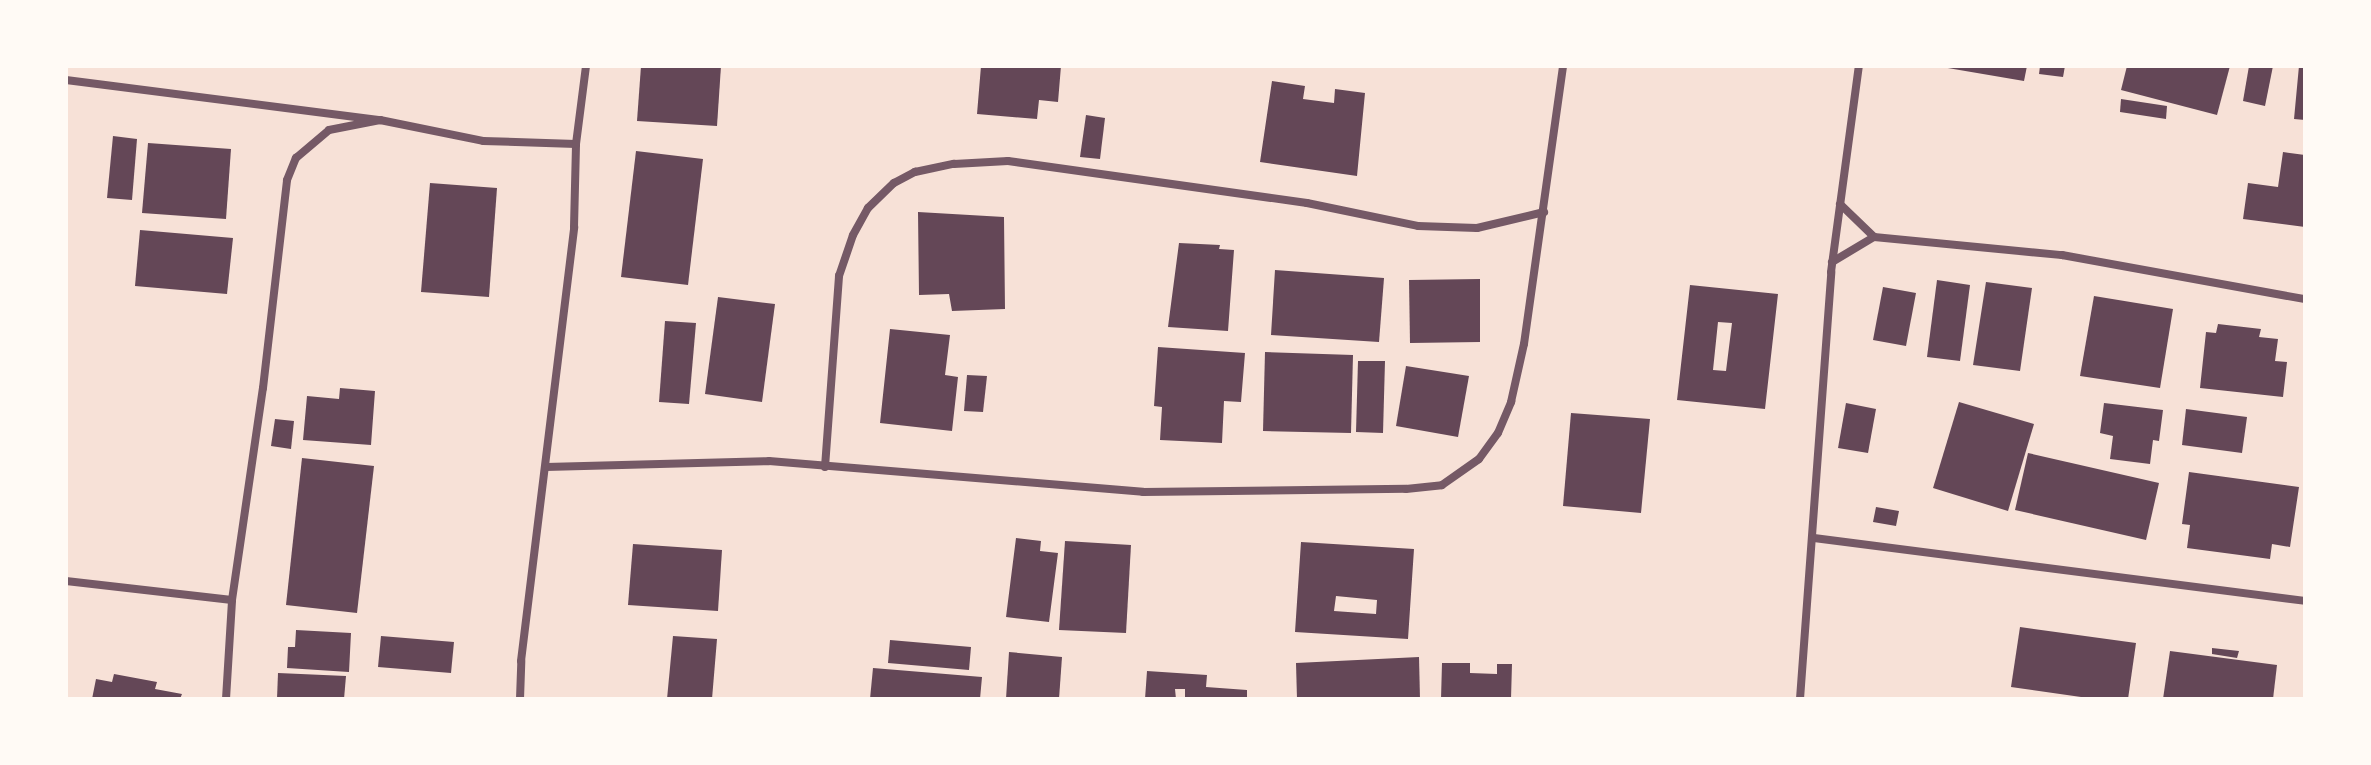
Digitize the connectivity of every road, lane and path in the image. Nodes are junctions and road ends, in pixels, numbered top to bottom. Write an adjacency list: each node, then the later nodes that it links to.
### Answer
1 (586, 66): 6 (street)
2 (1563, 66): 8 (street)
3 (1859, 66): 7 (street)
4 (66, 80): 5 (street)
5 (380, 120): 6 (street); 16 (street)
6 (576, 144): 12 (street)
7 (1840, 204): 9 (street); 10 (street)
8 (1544, 212): 13 (street); 13 (street)
9 (1874, 237): 10 (street); 11 (street)
10 (1832, 262): 14 (street)
11 (2305, 299)
12 (546, 467): 13 (street); 19 (street)
13 (825, 467)
14 (1814, 538): 17 (street); 20 (street)
15 (66, 581): 16 (street)
16 (232, 600): 18 (street)
17 (2305, 601)
18 (226, 699)
19 (520, 699)
20 (1800, 699)

